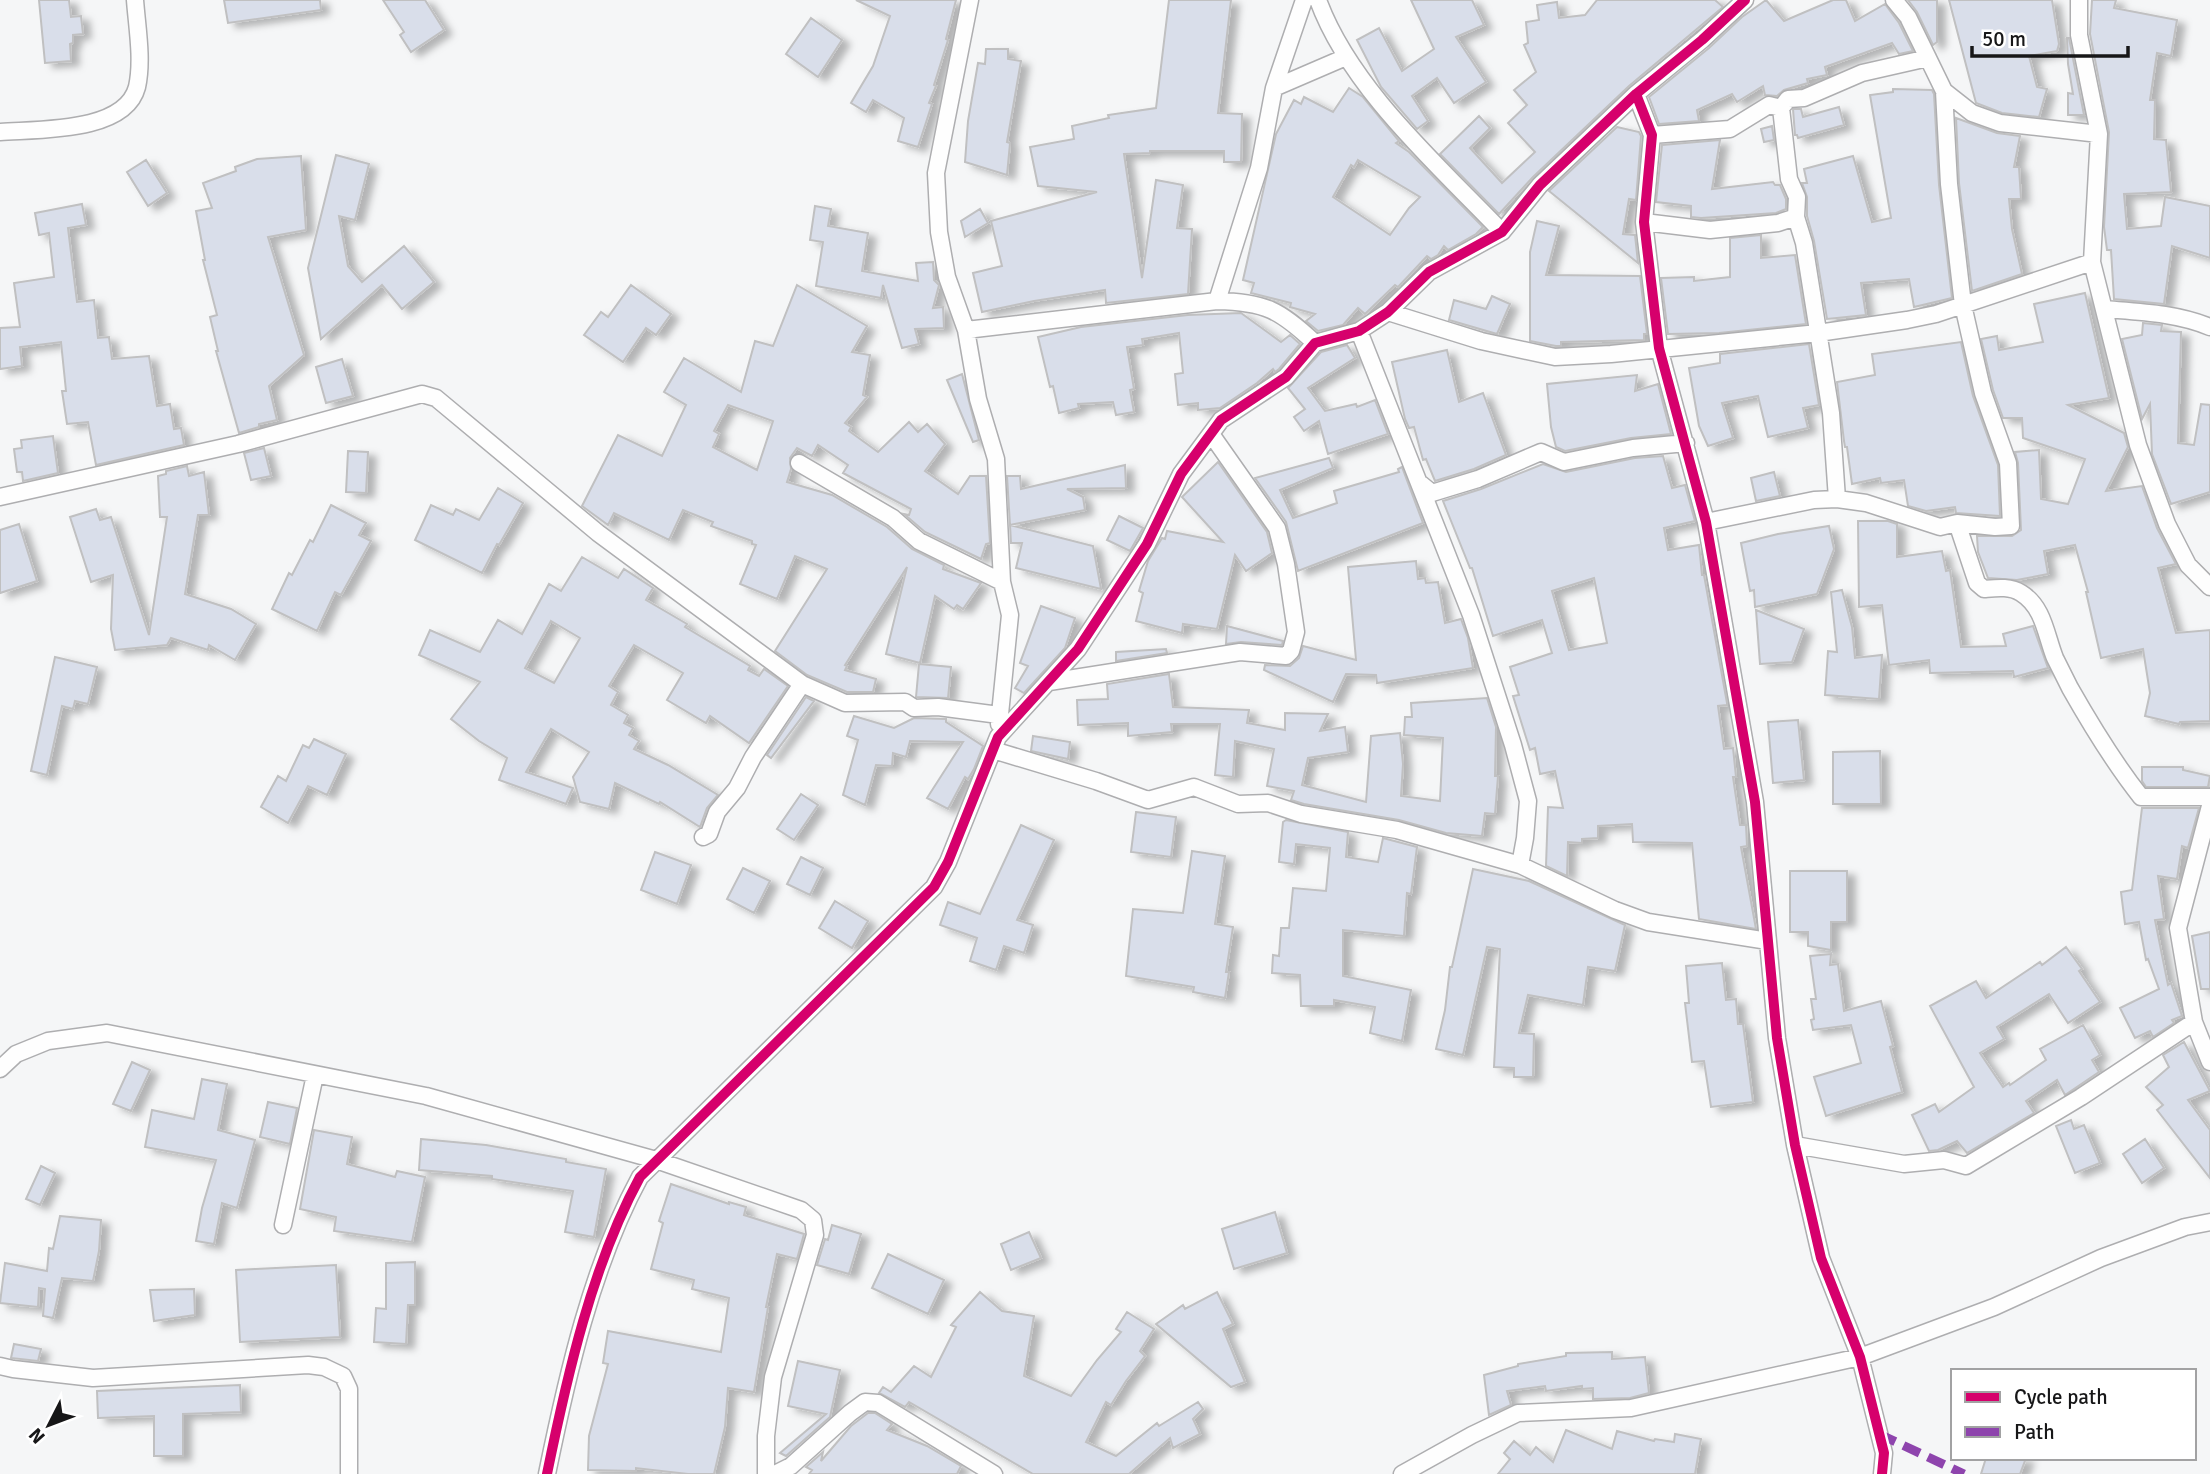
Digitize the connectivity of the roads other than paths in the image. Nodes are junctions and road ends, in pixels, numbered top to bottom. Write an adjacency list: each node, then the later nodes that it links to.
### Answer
1 (135, 0): 14 (street)
2 (970, 0): 26 (street)
3 (1304, 0): 10 (street)
4 (1318, 0): 8 (street)
5 (1745, 0): 12 (street)
6 (1894, 0): 9 (street)
7 (2079, 0): 15 (street)
8 (1346, 57): 10 (street); 19 (street)
9 (1927, 58): 11 (street); 13 (street)
10 (1275, 88): 21 (street)
11 (1944, 91): 15 (street); 22 (street)
12 (1636, 94): 16 (street); 19 (street)
13 (1781, 108): 16 (street); 17 (street)
14 (0, 132)
15 (2099, 134): 20 (street)
16 (1653, 135): 18 (street)
17 (1796, 217): 18 (street); 28 (street)
18 (1644, 222): 30 (street)
19 (1502, 232): 24 (street)
20 (2092, 262): 22 (street); 23 (street)
21 (1217, 301): 26 (street); 29 (street)
22 (1963, 305): 28 (street); 38 (street)
23 (2104, 309): 25 (street); 40 (street)
24 (1388, 312): 27 (street); 30 (street)
25 (2210, 327)
26 (965, 330): 39 (street)
27 (1359, 331): 29 (street); 34 (street)
28 (1818, 333): 30 (street); 36 (street)
29 (1315, 343): 31 (street)
30 (1659, 348): 32 (street)
31 (1211, 434): 41 (street); 41 (street)
32 (1686, 443): 34 (street); 37 (street)
33 (799, 463): 39 (street)
34 (1421, 484): 48 (street)
35 (0, 497): 42 (street)
36 (1837, 499): 37 (street); 38 (street)
37 (1706, 522): 50 (street)
38 (1957, 523): 45 (street)
39 (1002, 582): 43 (street)
40 (2210, 587)
41 (1049, 682): 44 (street)
42 (802, 684): 43 (street); 47 (street)
43 (999, 715): 44 (street)
44 (996, 743): 48 (street); 56 (street)
45 (2210, 797): 46 (street); 49 (street)
46 (2209, 811): 49 (street)
47 (703, 836)
48 (1520, 865): 50 (street)
49 (2194, 866): 51 (street)
50 (1768, 941): 55 (street)
51 (2194, 1022): 52 (street); 55 (street)
52 (2210, 1062)
53 (0, 1069): 54 (street)
54 (315, 1075): 56 (street); 58 (street)
55 (1795, 1145): 59 (street)
56 (656, 1160): 62 (street); 63 (street)
57 (2210, 1222): 59 (street)
58 (283, 1225)
59 (1860, 1357): 66 (street); 67 (street)
60 (0, 1366): 61 (street)
61 (349, 1474)
62 (547, 1474)
63 (766, 1474)
64 (775, 1474): 65 (street)
65 (994, 1474)
66 (1402, 1474)
67 (1882, 1474)

